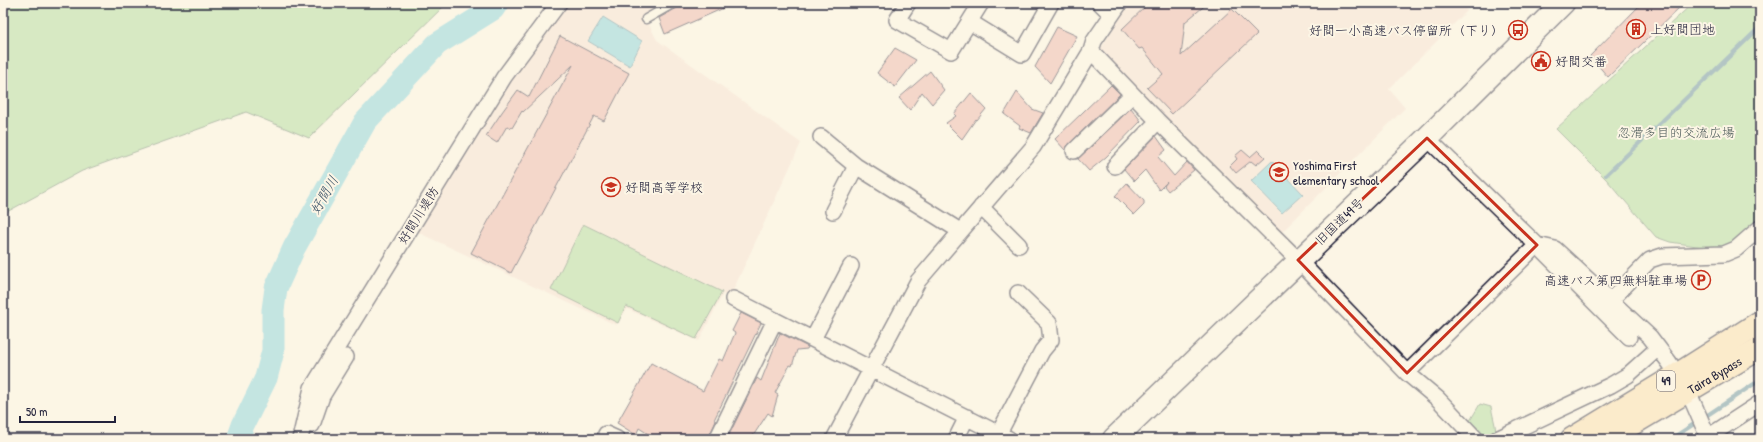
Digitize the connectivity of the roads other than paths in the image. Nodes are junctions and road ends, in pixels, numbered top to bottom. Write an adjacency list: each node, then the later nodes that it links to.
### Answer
1 (559, 3): 44 (street, 好間川堤防)
2 (674, 3): 9 (lane)
3 (908, 3): 10 (street)
4 (981, 3): 10 (street)
5 (1052, 3): 10 (street)
6 (1100, 3): 8 (street)
7 (1563, 3): 15 (street, 旧国道49号)
8 (1116, 9): 11 (street)
9 (646, 19)
10 (970, 22)
11 (1091, 51): 12 (street); 19 (street)
12 (1132, 95): 13 (street); 16 (street)
13 (1158, 121): 18 (street); 25 (street)
14 (821, 137): 17 (street)
15 (1427, 138): 24 (street); 25 (street, 旧国道49号)
16 (1074, 151)
17 (856, 166): 20 (street); 22 (street)
18 (1115, 166)
19 (981, 207): 22 (street); 23 (street)
20 (833, 211)
21 (1760, 228): 29 (street)
22 (957, 230): 37 (street)
23 (1018, 245)
24 (1537, 245): 29 (street); 32 (street); 38 (street)
25 (1298, 260): 38 (street); 49 (street, 旧国道49号)
26 (851, 266): 33 (street)
27 (1018, 293): 43 (street)
28 (733, 299): 30 (street)
29 (1610, 301): 34 (street)
30 (775, 320): 33 (street); 46 (street)
31 (1760, 322): 39 (highway, Taira Bypass / 49)
32 (1629, 337)
33 (813, 339): 37 (street)
34 (1658, 348): 39 (street); 51 (street)
35 (1760, 348): 39 (highway, Taira Bypass / 49)
36 (346, 357): 45 (street)
37 (871, 368): 41 (street); 47 (street)
38 (1407, 373): 50 (street)
39 (1687, 392): 42 (street); 52 (highway, Taira Bypass / 49); 53 (highway, Taira Bypass / 49)
40 (1760, 403): 42 (street)
41 (967, 417): 43 (street); 48 (street)
42 (1706, 435)
43 (1004, 436)
44 (300, 439)
45 (306, 439)
46 (717, 439)
47 (834, 439)
48 (956, 439)
49 (1114, 439)
50 (1476, 439)
51 (1497, 439)
52 (1572, 439)
53 (1607, 439)

